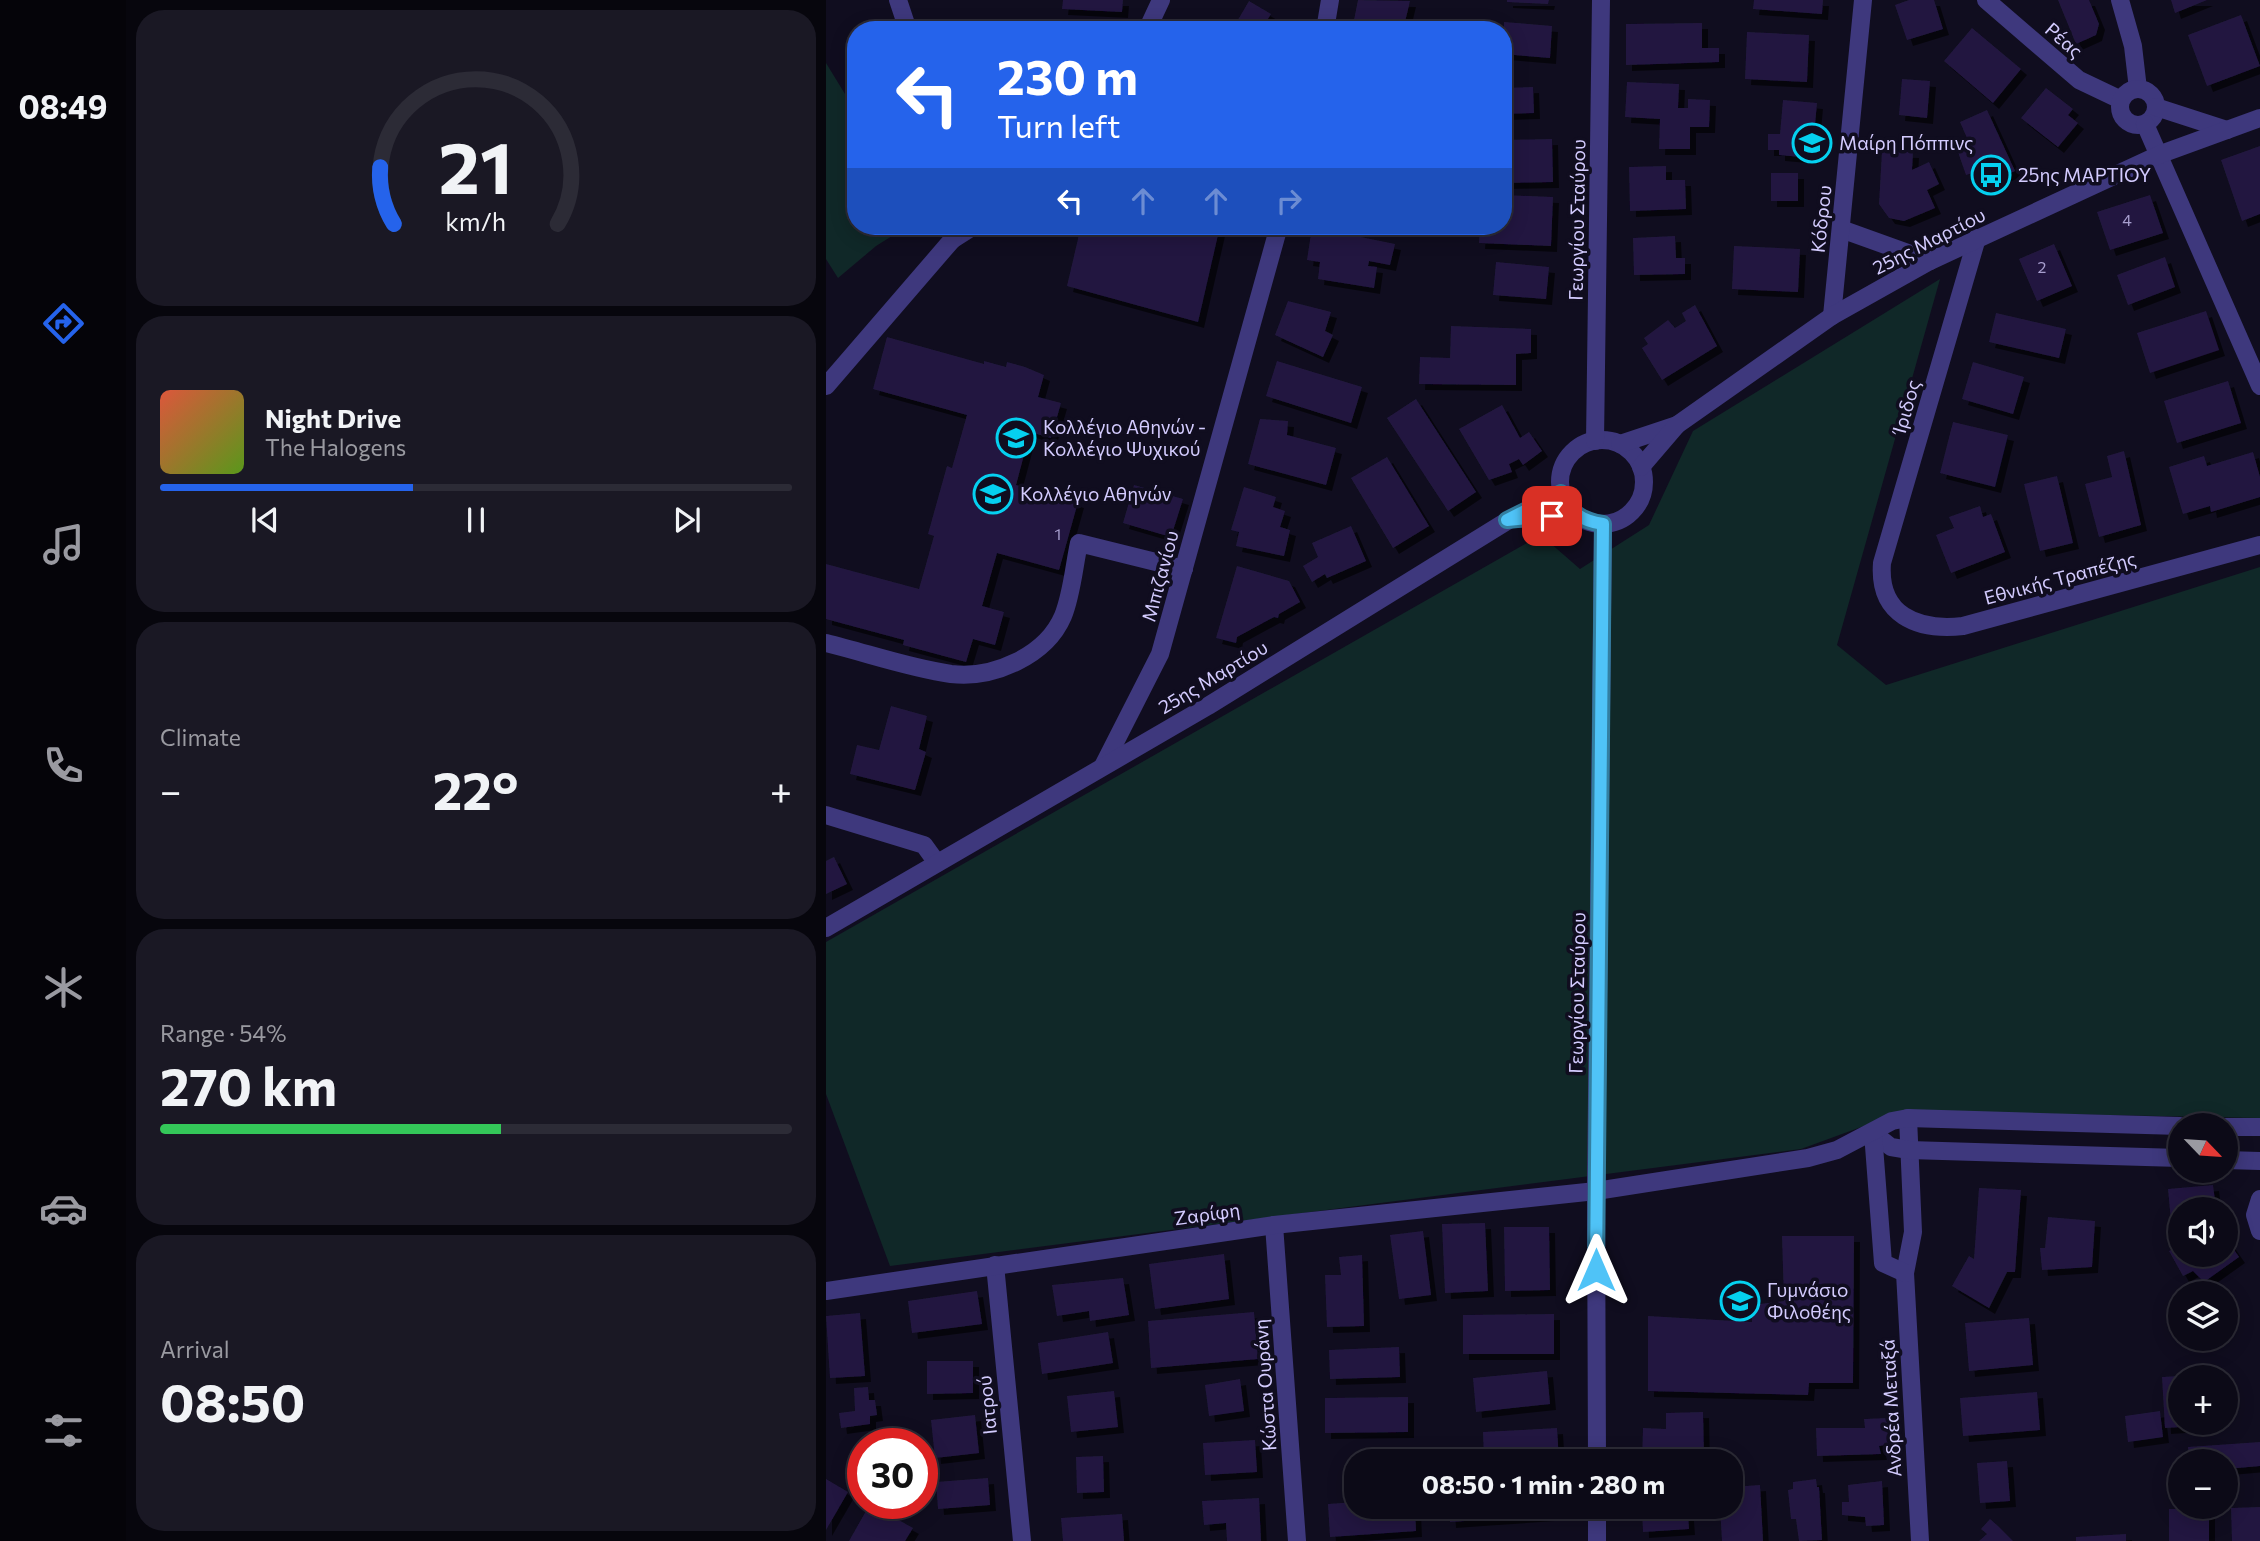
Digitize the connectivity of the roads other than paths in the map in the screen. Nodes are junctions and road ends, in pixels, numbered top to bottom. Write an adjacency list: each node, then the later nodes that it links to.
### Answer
1 (898, 0): 8 (street)
2 (1160, 0): 9 (street)
3 (1330, 0): 10 (street)
4 (1601, 0): 27 (street, Γεωργίου Σταύρου)
5 (1863, 0): 18 (street, Κόδρου)
6 (1986, 0): 12 (street, Ρέας)
7 (2120, 0): 11 (street)
8 (905, 21)
9 (1151, 21)
10 (1326, 21)
11 (2138, 89): 12 (street); 13 (street)
12 (2121, 100): 15 (street)
13 (2156, 107): 15 (street); 16 (street)
14 (2260, 118): 16 (street, 25ης Μαρτίου)
15 (2145, 124): 17 (street)
16 (2227, 130): 17 (street, 25ης Μαρτίου)
17 (2161, 154): 21 (street, 25ης Μαρτίου); 25 (street)
18 (1840, 229): 22 (street); 23 (street, Κόδρου)
19 (951, 235): 24 (street)
20 (1277, 235): 35 (street, Μπιζανίου)
21 (1977, 238): 22 (street, 25ης Μαρτίου); 36 (street, Ίριδος)
22 (1930, 261): 23 (street, 25ης Μαρτίου)
23 (1832, 316): 26 (street, 25ης Μαρτίου)
24 (826, 386)
25 (2260, 386)
26 (1677, 425): 28 (street, 25ης Μαρτίου); 29 (street, 25ης Μαρτίου)
27 (1595, 440): 28 (street); 30 (street)
28 (1620, 444): 29 (street)
29 (1641, 467): 33 (street)
30 (1561, 493): 31 (street); 32 (street, 25ης Μαρτίου)
31 (1574, 514): 32 (street, 25ης Μαρτίου); 33 (street)
32 (1507, 520): 38 (street, 25ης Μαρτίου)
33 (1603, 524): 51 (street, Γεωργίου Σταύρου)
34 (2260, 545): 36 (street, Εθνικής Τραπέζης)
35 (1184, 569): 37 (street); 38 (street, Μπιζανίου)
36 (1883, 589)
37 (826, 643)
38 (1103, 765): 40 (street, 25ης Μαρτίου)
39 (826, 815): 40 (street)
40 (937, 863): 41 (street, 25ης Μαρτίου)
41 (826, 928)
42 (1908, 1118): 43 (street); 46 (street, Ζαρίφη); 47 (street, Ανδρέα Μεταξά)
43 (2168, 1126)
44 (2238, 1127): 45 (street)
45 (2260, 1127)
46 (1873, 1133): 47 (street); 51 (street, Ζαρίφη); 56 (street)
47 (1909, 1150): 48 (street); 56 (street, Ανδρέα Μεταξά)
48 (2168, 1158)
49 (2238, 1160): 50 (street)
50 (2260, 1161)
51 (1596, 1191): 53 (street, Ζαρίφη); 58 (street, Γεωργίου Σταύρου)
52 (2260, 1199): 54 (street)
53 (1274, 1226): 55 (street, Ζαρίφη); 61 (street, Κώστα Ουράνη)
54 (2260, 1231)
55 (995, 1265): 57 (street, Ζαρίφη); 60 (street, Ιατρού)
56 (1905, 1273): 63 (street, Ανδρέα Μεταξά)
57 (826, 1291)
58 (1597, 1449)
59 (1597, 1519): 62 (street)
60 (1021, 1541)
61 (1297, 1541)
62 (1597, 1541)
63 (1920, 1541)

